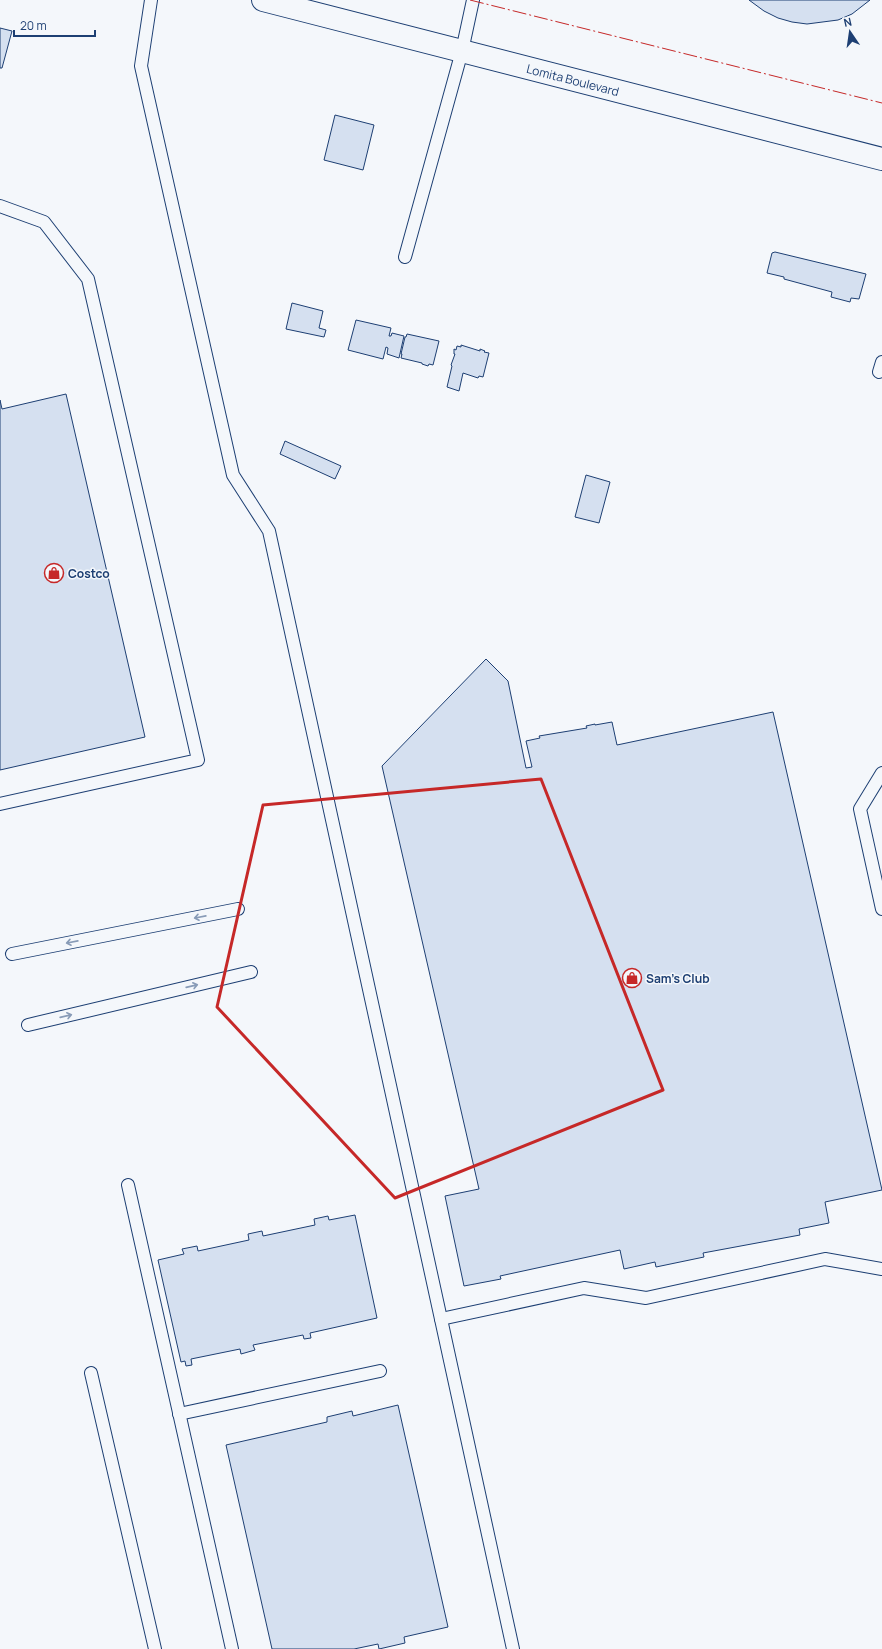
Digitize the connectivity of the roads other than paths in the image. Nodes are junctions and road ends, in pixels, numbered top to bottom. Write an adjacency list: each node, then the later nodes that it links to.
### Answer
1 (150, 0): 17 (lane)
2 (263, 0): 4 (main road, Lomita Boulevard)
3 (473, 0): 4 (lane)
4 (462, 51): 5 (main road, Lomita Boulevard); 7 (lane)
5 (882, 160)
6 (0, 206): 9 (lane)
7 (404, 257)
8 (882, 773): 11 (lane)
9 (0, 804)
10 (238, 909): 12 (lane, one-way to 12)
11 (882, 909)
12 (12, 954)
13 (251, 972): 14 (lane, one-way to 13)
14 (28, 1025)
15 (128, 1185): 20 (lane)
16 (882, 1269): 17 (lane)
17 (441, 1319): 23 (lane)
18 (380, 1371): 20 (lane)
19 (91, 1373): 21 (lane)
20 (179, 1414): 22 (lane)
21 (155, 1649)
22 (232, 1649)
23 (513, 1649)

